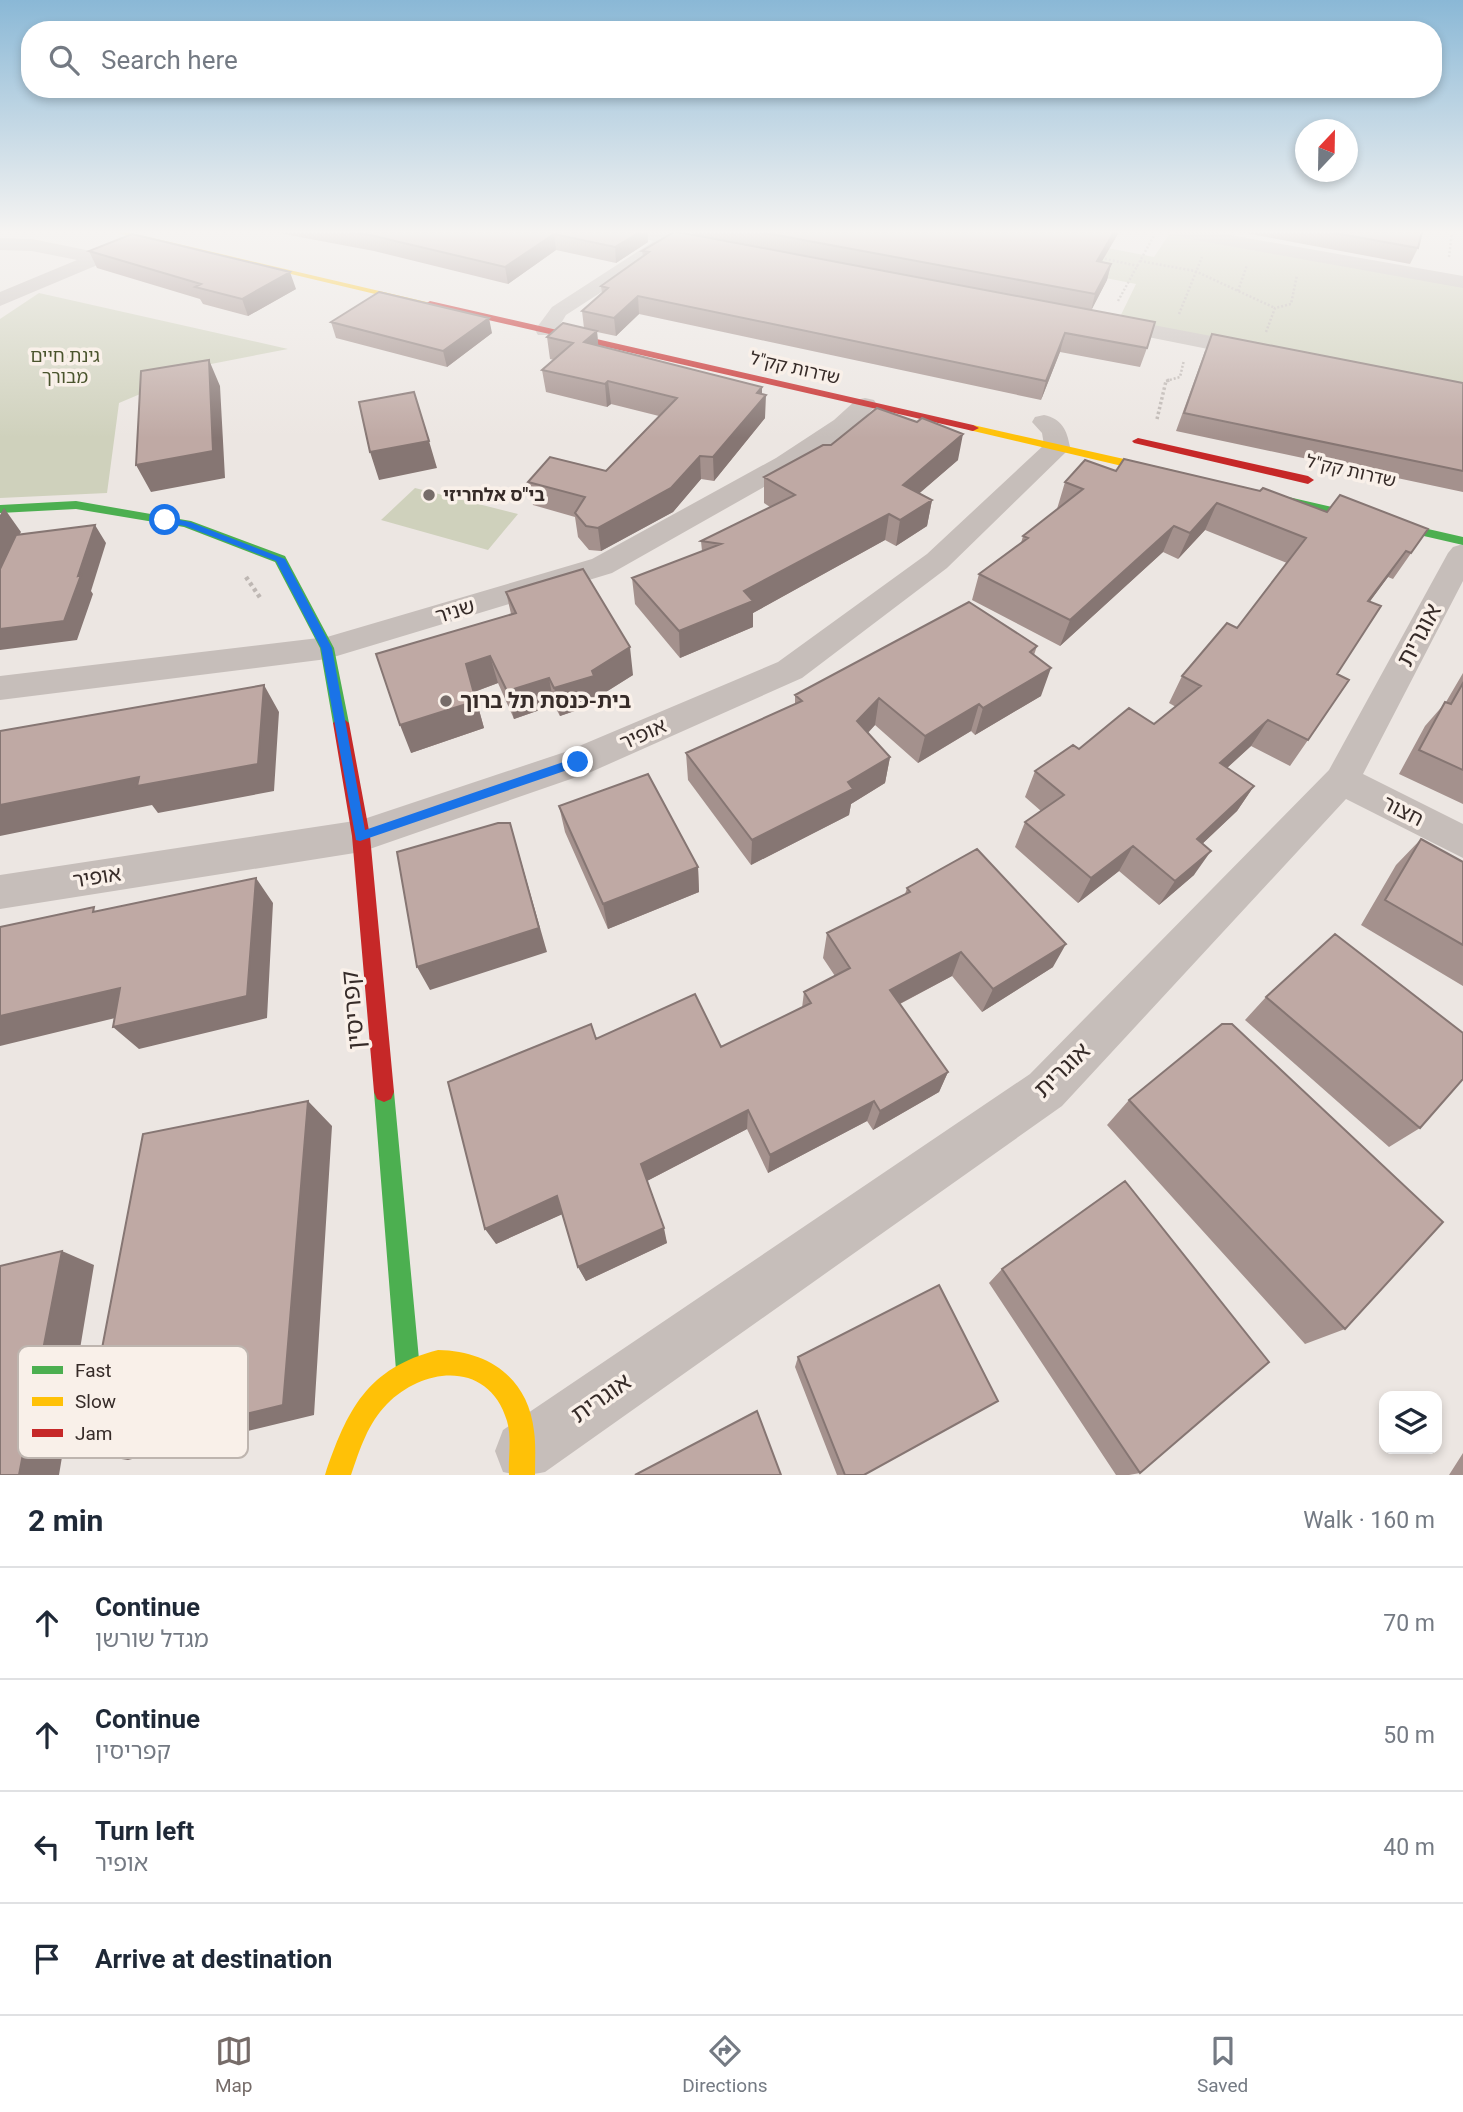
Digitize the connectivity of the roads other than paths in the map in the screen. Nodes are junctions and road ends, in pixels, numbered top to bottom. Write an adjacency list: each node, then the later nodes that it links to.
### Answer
1 (419, 301): 6 (main road, שדרות קק"ל)
2 (567, 301): 3 (street)
3 (553, 309): 4 (main road); 6 (street)
4 (586, 317)
5 (1079, 317): 7 (street)
6 (546, 330): 8 (main road, שדרות קק"ל)
7 (1270, 355)
8 (865, 405): 9 (main road, שדרות קק"ל); 17 (street, שניר)
9 (1051, 429): 11 (main road, שדרות קק"ל); 20 (street, אופיר)
10 (1124, 438): 12 (main road, שדרות קק"ל)
11 (1189, 478)
12 (1322, 484)
13 (1242, 490): 15 (main road)
14 (0, 509): 17 (main road, קפריסין)
15 (1463, 541)
16 (1463, 553): 19 (street, אוגרית)
17 (327, 648): 18 (street, שניר); 20 (main road, קפריסין)
18 (0, 688)
19 (1342, 780): 21 (street, חצור); 24 (street, אוגרית)
20 (360, 836): 22 (street, אופיר); 23 (main road, קפריסין)
21 (1463, 842)
22 (0, 892)
23 (408, 1370): 24 (main road); 25 (main road)
24 (523, 1463)
25 (338, 1475)

